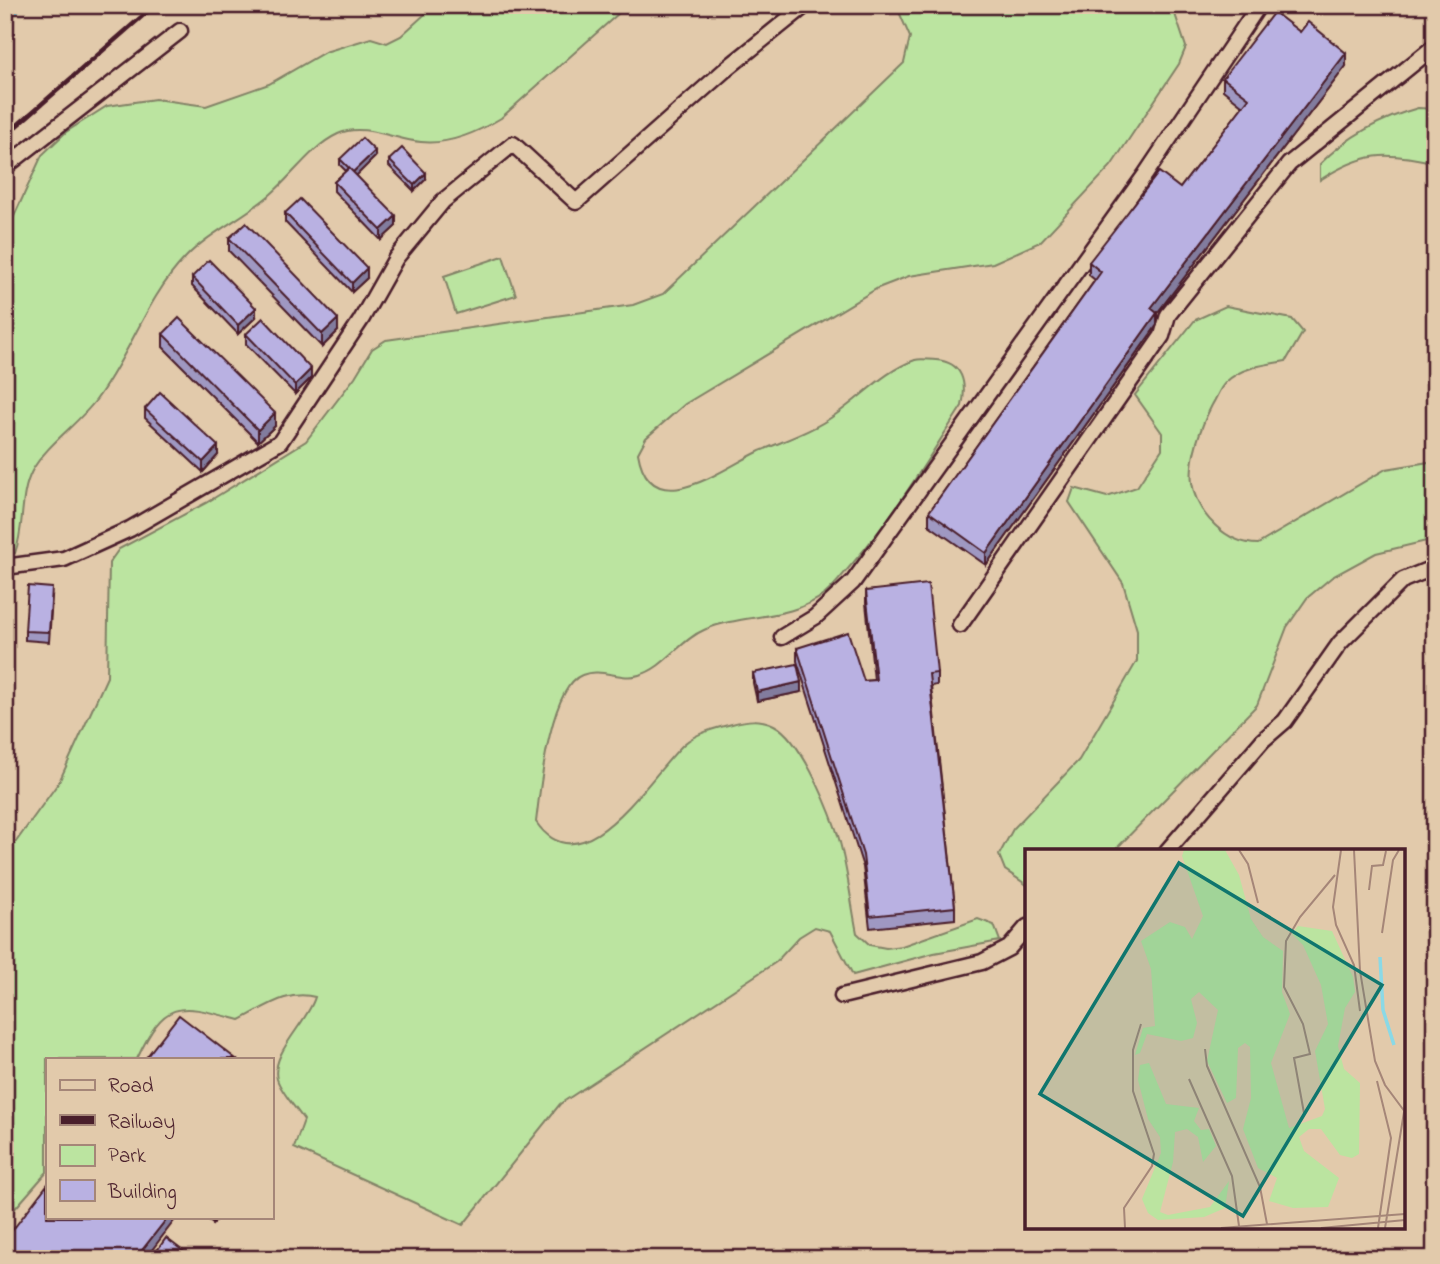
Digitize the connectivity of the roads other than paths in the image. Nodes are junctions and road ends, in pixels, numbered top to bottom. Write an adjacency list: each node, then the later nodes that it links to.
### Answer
1 (1259, 5): 9 (street)
2 (803, 8): 6 (street)
3 (180, 31): 5 (street)
4 (1435, 46): 8 (street)
5 (5, 167)
6 (5, 567)
7 (1435, 567): 10 (street)
8 (960, 625)
9 (782, 637)
10 (1169, 849)
11 (1025, 929): 12 (street)
12 (842, 996)

